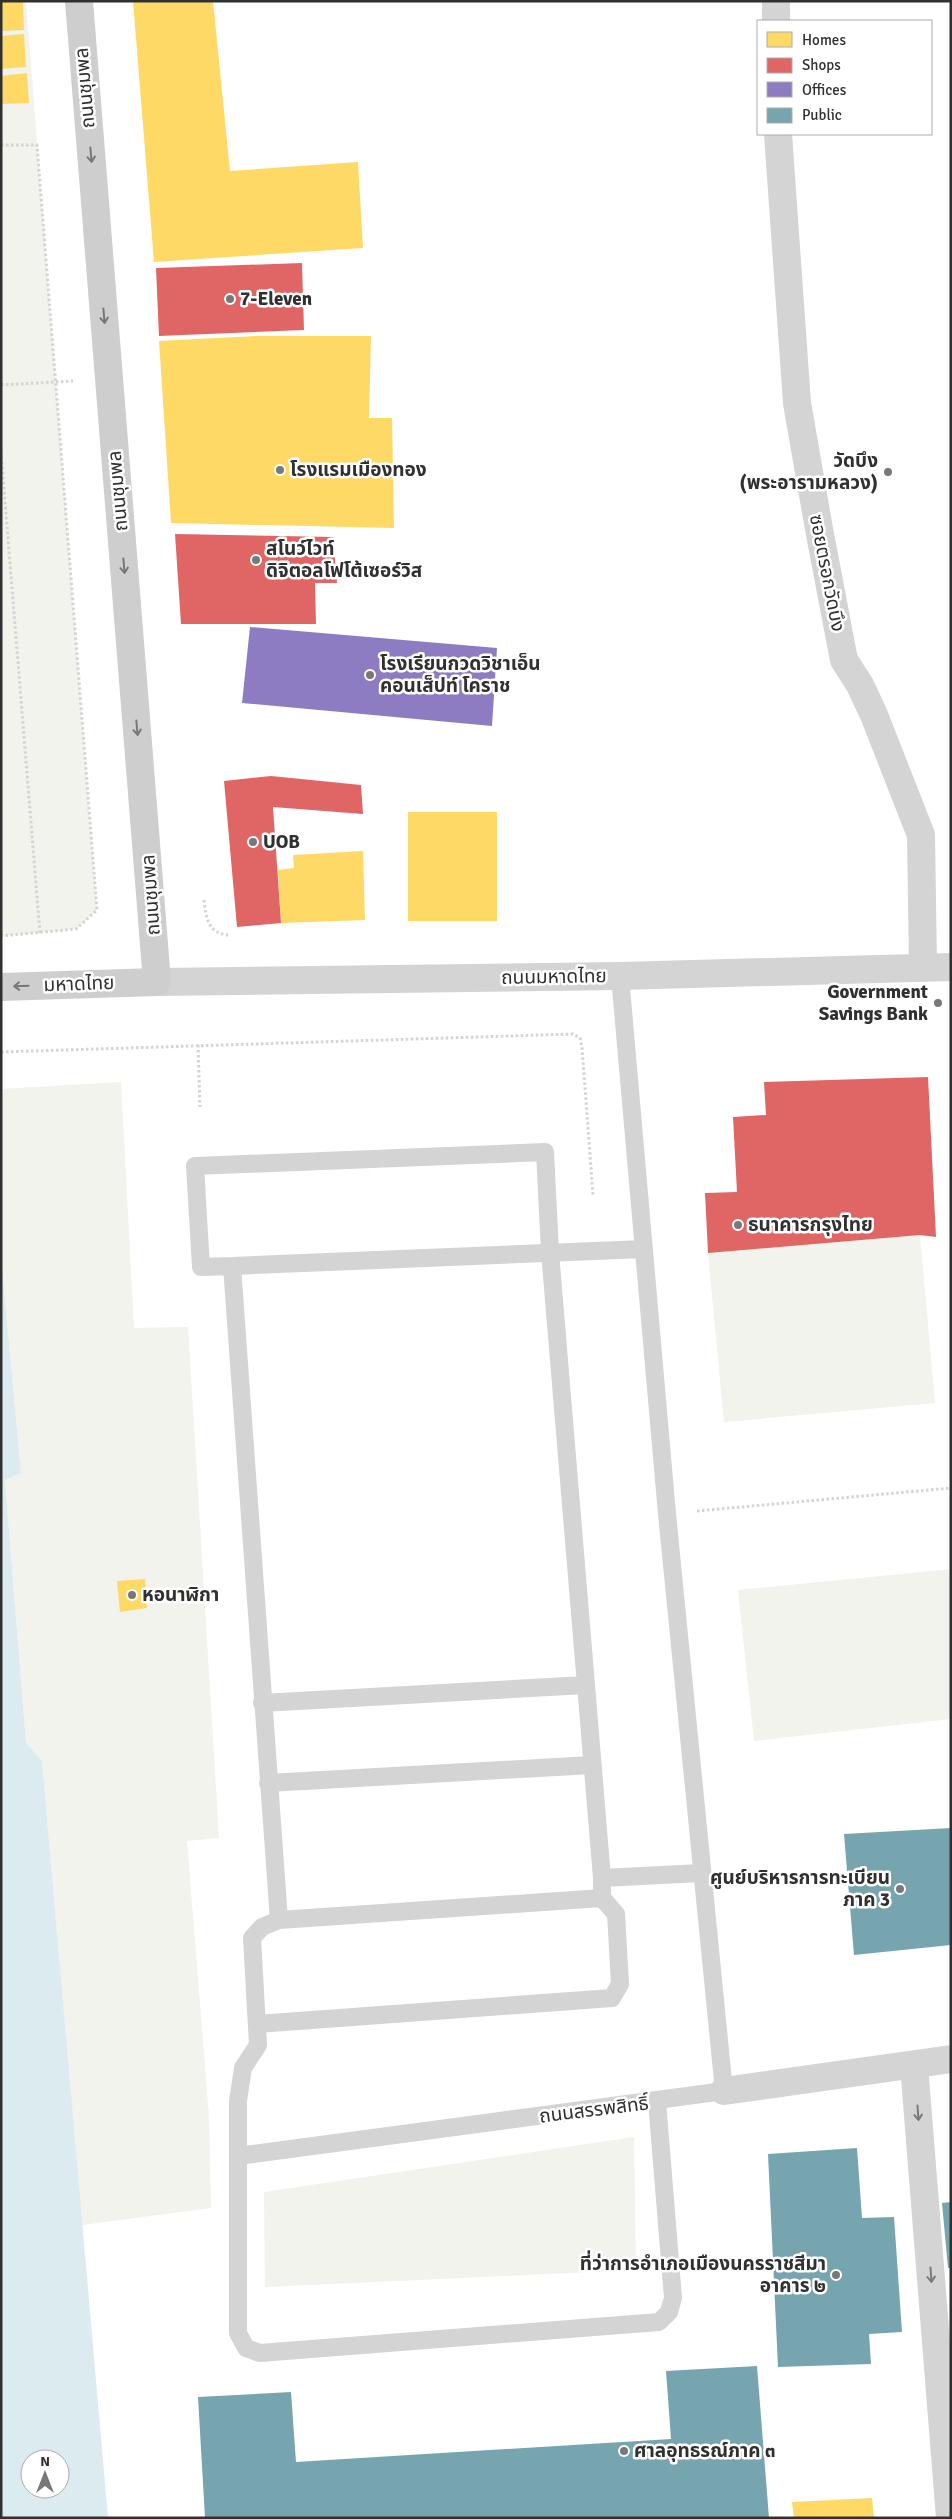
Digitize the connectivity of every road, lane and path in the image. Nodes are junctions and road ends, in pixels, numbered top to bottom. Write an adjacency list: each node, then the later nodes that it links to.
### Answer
1 (79, 1): 6 (main road, ถนนชุมพล, one-way to 6)
2 (776, 1): 3 (street)
3 (776, 20)
4 (778, 135): 14 (street, ซอยตรอกวัดบึง)
5 (1, 146): 7 (path)
6 (109, 378): 7 (path); 17 (main road, ถนนชุมพล, one-way to 17)
7 (56, 382): 8 (path); 11 (path)
8 (1, 385)
9 (1, 452): 11 (path)
10 (204, 900): 12 (path)
11 (40, 934): 13 (path)
12 (228, 935)
13 (1, 936)
14 (923, 967): 15 (street, ถนนมหาดไทย); 16 (street, ถนนมหาดไทย)
15 (951, 967)
16 (620, 976): 17 (street, ถนนมหาดไทย); 23 (lane)
17 (157, 982): 18 (main road, มหาดไทย, one-way to 18)
18 (1, 987)
19 (198, 1045): 20 (path); 21 (path); 22 (path)
20 (1, 1052)
21 (200, 1107)
22 (593, 1195)
23 (644, 1249): 24 (lane); 27 (lane)
24 (550, 1252): 25 (lane); 25 (lane); 28 (lane)
25 (232, 1266): 29 (lane)
26 (951, 1488): 27 (path)
27 (667, 1514): 32 (lane)
28 (586, 1685): 29 (lane); 30 (lane)
29 (262, 1703): 31 (lane)
30 (592, 1765): 31 (lane); 33 (lane)
31 (268, 1782): 35 (lane)
32 (701, 1874): 33 (lane); 39 (lane)
33 (602, 1878): 34 (lane)
34 (602, 1898): 35 (lane); 36 (lane)
35 (279, 1920): 36 (lane)
36 (257, 2024): 41 (lane)
37 (951, 2060): 38 (street, ถนนสรรพสิทธิ์)
38 (914, 2065): 39 (street, ถนนสรรพสิทธิ์); 42 (street, one-way to 42)
39 (724, 2091): 40 (lane, ถนนสรรพสิทธิ์)
40 (657, 2101): 41 (lane, ถนนสรรพสิทธิ์); 41 (lane)
41 (238, 2156)
42 (950, 2518)

